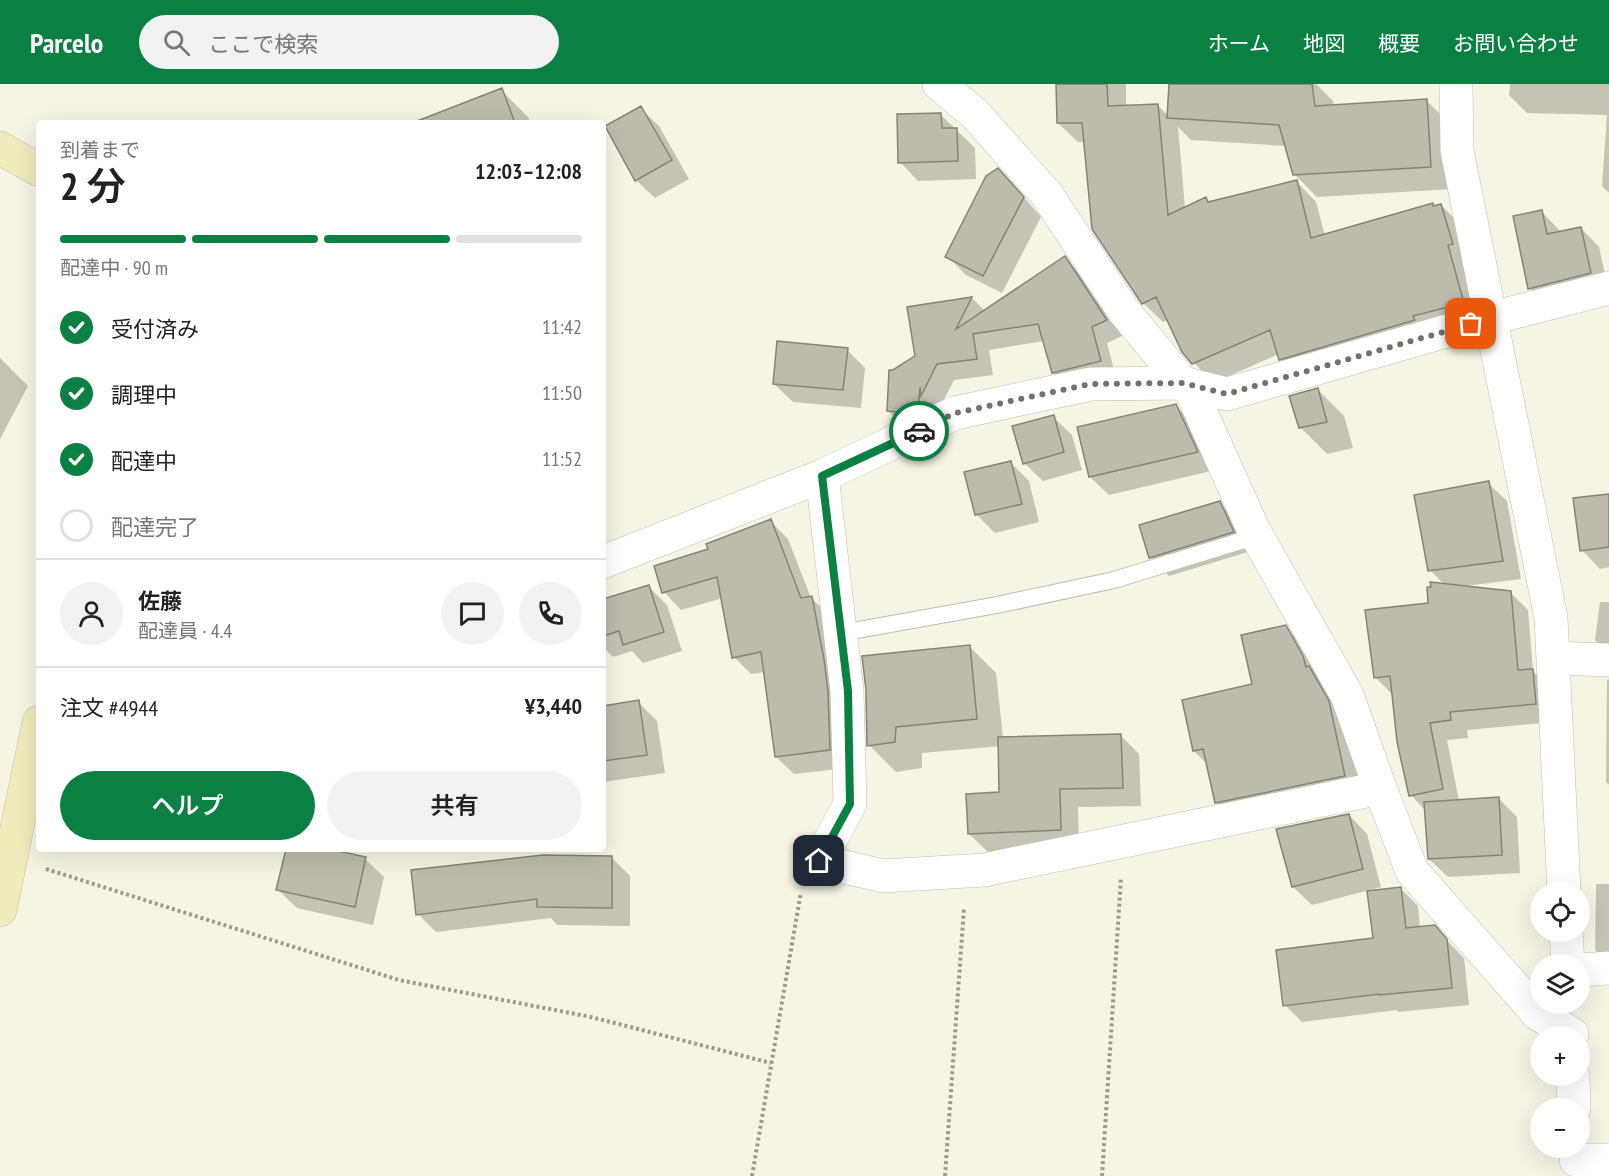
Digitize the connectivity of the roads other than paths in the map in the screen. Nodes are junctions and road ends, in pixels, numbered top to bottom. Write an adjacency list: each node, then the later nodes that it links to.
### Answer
1 (939, 84): 7 (street)
2 (1456, 84): 6 (street)
3 (0, 148): 4 (street)
4 (36, 168)
5 (1609, 288): 6 (street)
6 (1492, 318): 7 (street); 12 (street)
7 (1183, 383): 8 (street); 9 (street)
8 (822, 476): 10 (street); 11 (street)
9 (1257, 536): 11 (lane); 15 (street)
10 (606, 561)
11 (841, 633): 15 (street)
12 (1553, 658): 13 (street); 16 (street)
13 (1609, 660)
14 (36, 737): 17 (street)
15 (1380, 788): 20 (street)
16 (1564, 882)
17 (0, 910)
18 (1609, 968): 19 (street)
19 (1590, 969)
20 (1572, 1025)
21 (1609, 1160): 22 (street)
22 (1575, 1161)

